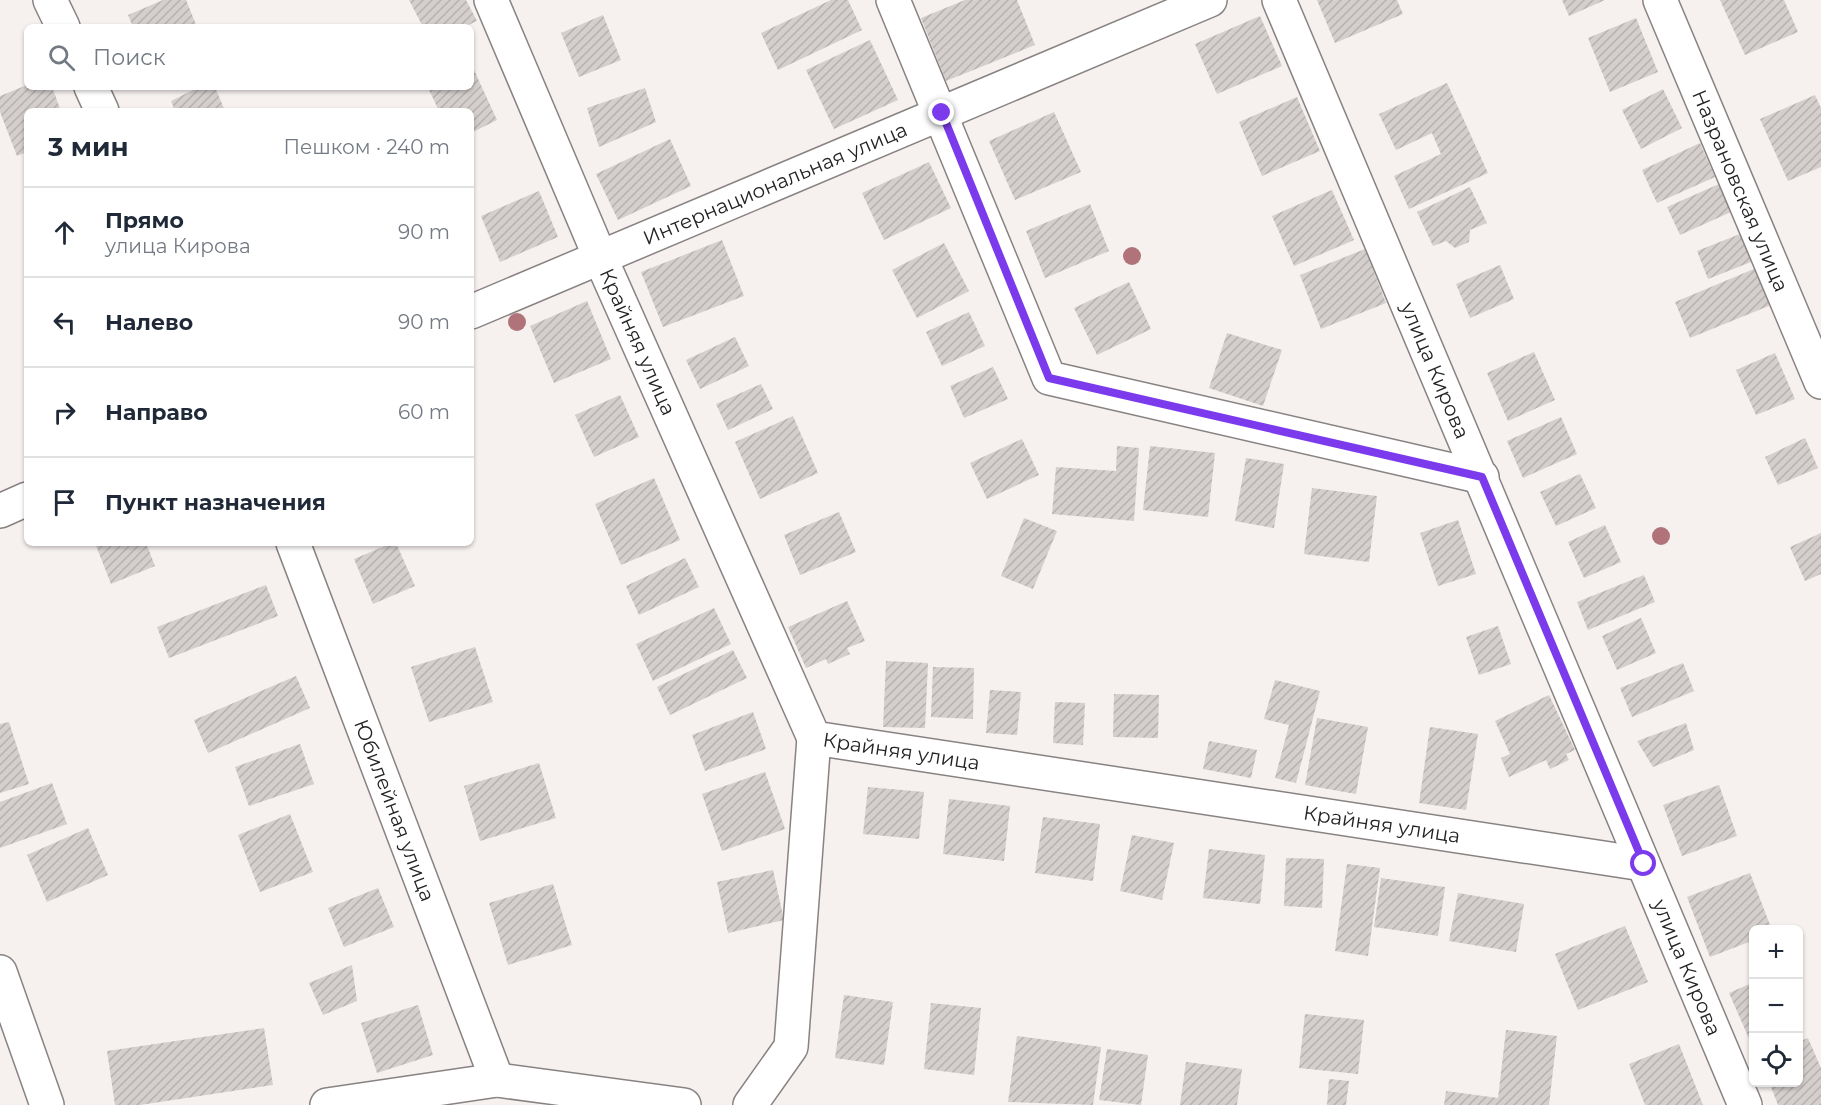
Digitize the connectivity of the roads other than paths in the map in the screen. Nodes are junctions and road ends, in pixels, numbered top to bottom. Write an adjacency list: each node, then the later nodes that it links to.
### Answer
1 (50, 0): 7 (street)
2 (491, 0): 11 (street, Крайняя улица)
3 (893, 0): 10 (street)
4 (1210, 0): 10 (street, Интернациональная улица)
5 (1280, 0): 14 (street, улица Кирова)
6 (1660, 0): 13 (street, Назрановская улица)
7 (62, 24)
8 (92, 90): 9 (street)
9 (101, 108)
10 (942, 113): 11 (street, Интернациональная улица); 14 (street)
11 (600, 257): 12 (street, Интернациональная улица); 18 (street, Крайняя улица)
12 (474, 311)
13 (1821, 382)
14 (1482, 477): 19 (street, улица Кирова)
15 (24, 501): 16 (street)
16 (0, 511)
17 (294, 546): 21 (street, Юбилейная улица)
18 (814, 738): 19 (street, Крайняя улица); 25 (street)
19 (1644, 864): 26 (street, улица Кирова)
20 (0, 972): 22 (street)
21 (496, 1080): 23 (street); 24 (street)
22 (47, 1105)
23 (327, 1105)
24 (684, 1105)
25 (750, 1105)
26 (1745, 1105)

